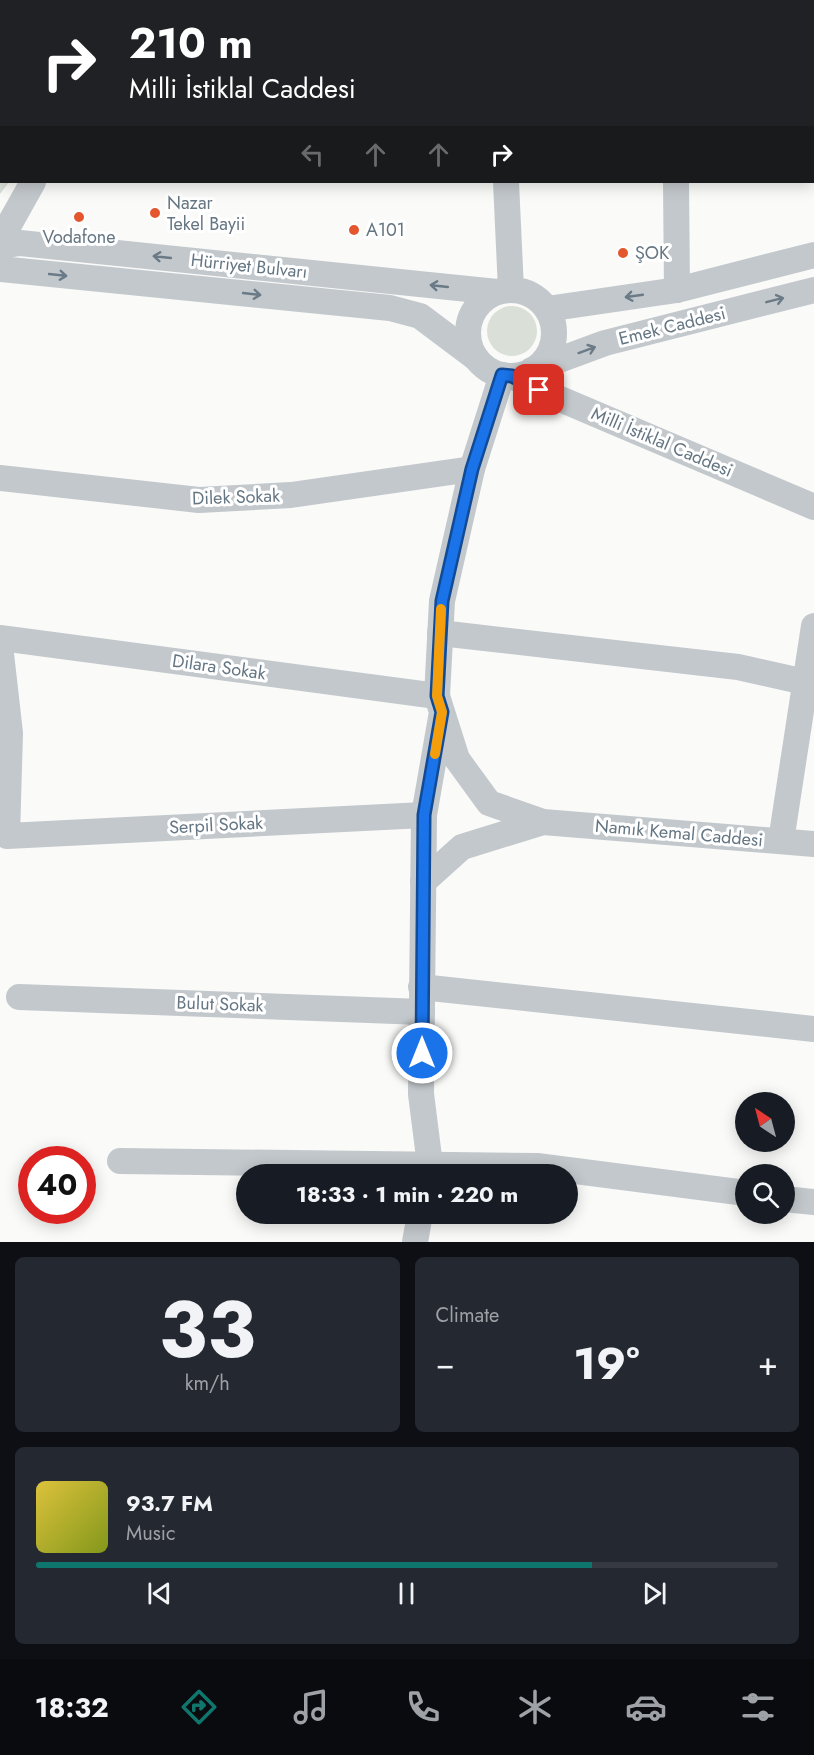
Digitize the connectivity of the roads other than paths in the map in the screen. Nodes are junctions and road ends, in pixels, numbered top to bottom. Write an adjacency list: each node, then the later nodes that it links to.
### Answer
1 (32, 183): 4 (street)
2 (506, 183): 10 (street)
3 (676, 183): 8 (street)
4 (0, 241)
5 (0, 246): 10 (street, Hürriyet Bulvarı, one-way to 5)
6 (814, 255): 8 (street, Emek Caddesi)
7 (0, 269): 12 (street, Hürriyet Bulvarı, one-way to 12)
8 (677, 290): 11 (street, Emek Caddesi, one-way to 11)
9 (814, 290): 13 (street, Emek Caddesi, one-way to 9)
10 (504, 291): 11 (street); 12 (street)
11 (547, 309): 13 (street)
12 (476, 358): 13 (street)
13 (515, 374): 14 (street); 16 (street, Milli İstiklal Caddesi)
14 (472, 469): 15 (street, Dilek Sokak); 18 (street)
15 (0, 478)
16 (809, 502)
17 (814, 626): 21 (street)
18 (440, 633): 21 (street); 22 (street)
19 (0, 638): 22 (street, Dilara Sokak)
20 (0, 645): 23 (street, Serpil Sokak)
21 (805, 682): 25 (street)
22 (440, 704): 23 (street); 24 (street)
23 (424, 815): 27 (street)
24 (543, 822): 25 (street, Namık Kemal Caddesi); 27 (street)
25 (781, 841): 26 (street, Namık Kemal Caddesi)
26 (814, 844)
27 (423, 882): 29 (street)
28 (19, 997): 29 (street, Bulut Sokak)
29 (422, 999): 30 (street, Bulut Sokak); 33 (street)
30 (814, 1029)
31 (120, 1161): 32 (street)
32 (236, 1164)
33 (428, 1164)
34 (578, 1171): 35 (street)
35 (735, 1192)
36 (795, 1199): 37 (street)
37 (814, 1202)
38 (418, 1224): 39 (street)
39 (415, 1242)

